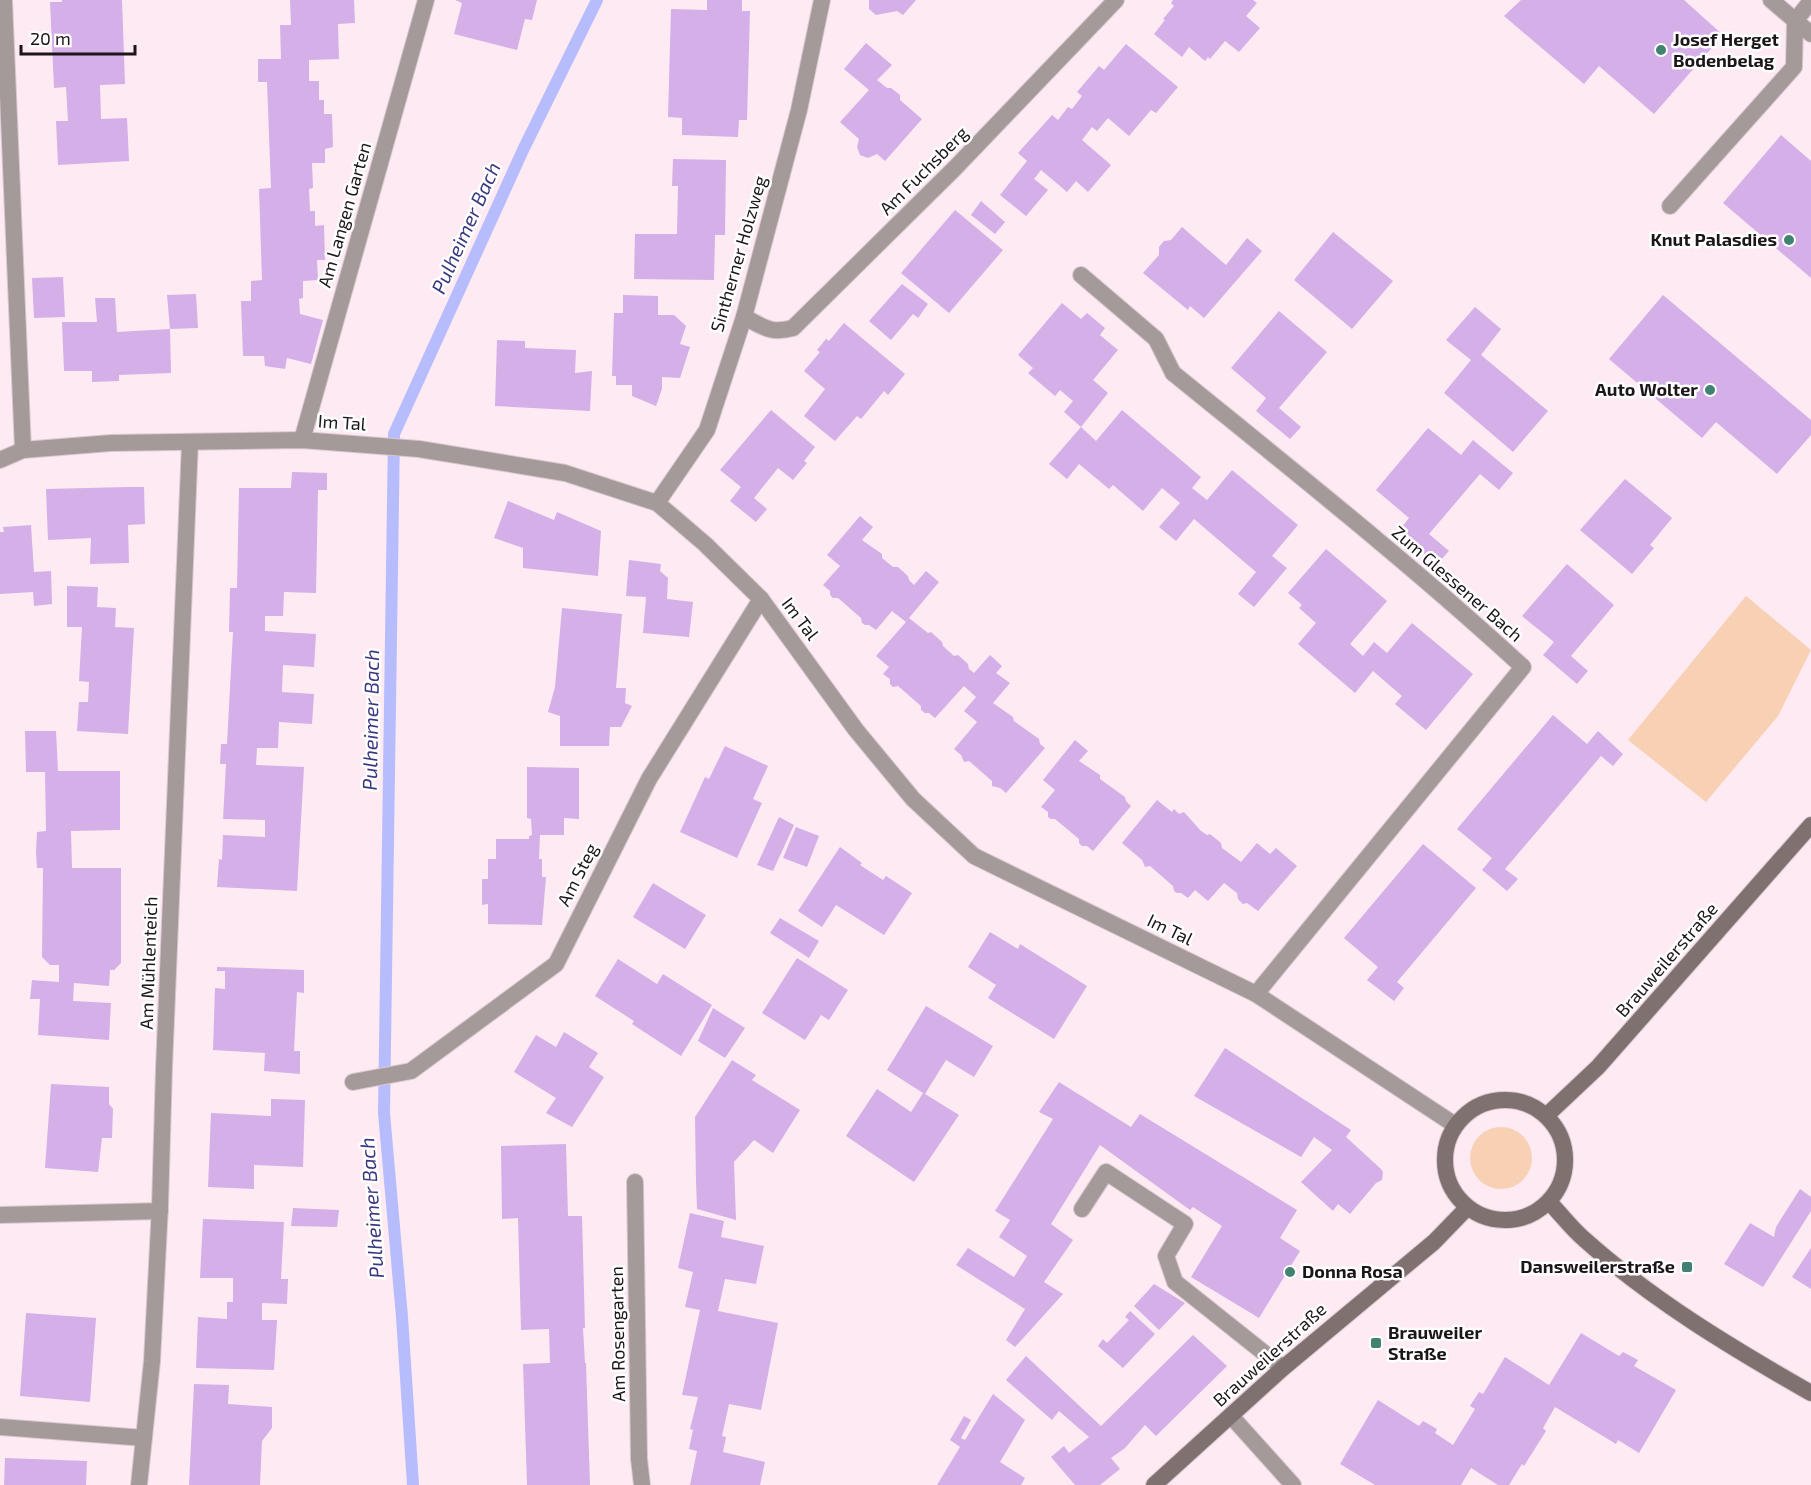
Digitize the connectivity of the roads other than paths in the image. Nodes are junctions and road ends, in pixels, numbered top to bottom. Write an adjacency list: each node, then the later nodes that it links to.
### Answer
1 (4, 0): 14 (street)
2 (426, 0): 12 (street, Am Langen Garten)
3 (822, 0): 11 (street, Sintherner Holzweg)
4 (1116, 0): 11 (street, Am Fuchsberg)
5 (1771, 0): 7 (street)
6 (1811, 1): 7 (street)
7 (1795, 21): 8 (street); 9 (street)
8 (1811, 34)
9 (1670, 206)
10 (1081, 275): 19 (street, Zum Glessener Bach)
11 (744, 317): 16 (street, Sintherner Holzweg)
12 (302, 440): 13 (street, Im Tal); 16 (street, Im Tal)
13 (190, 442): 14 (street, Im Tal); 27 (street, Am Mühlenteich)
14 (23, 450): 15 (street, Im Tal)
15 (0, 460)
16 (657, 503): 17 (street, Im Tal)
17 (760, 599): 19 (street, Im Tal); 20 (street, Am Steg)
18 (1811, 825): 21 (main road, Brauweilerstraße)
19 (1256, 994): 22 (street, Im Tal)
20 (353, 1082)
21 (1547, 1115): 22 (main road); 24 (main road)
22 (1455, 1125): 25 (main road)
23 (634, 1182): 35 (street, Am Rosengarten)
24 (1549, 1202): 25 (main road); 30 (main road)
25 (1467, 1208): 29 (main road, Brauweilerstraße)
26 (1082, 1209): 29 (street)
27 (160, 1211): 28 (street); 33 (street, Am Mühlenteich)
28 (0, 1215)
29 (1283, 1368): 31 (main road, Brauweilerstraße)
30 (1811, 1393)
31 (1231, 1416): 36 (main road, Brauweilerstraße); 37 (street)
32 (0, 1427): 33 (street)
33 (144, 1438): 34 (street, Am Mühlenteich)
34 (140, 1485)
35 (642, 1485)
36 (1154, 1485)
37 (1293, 1485)

